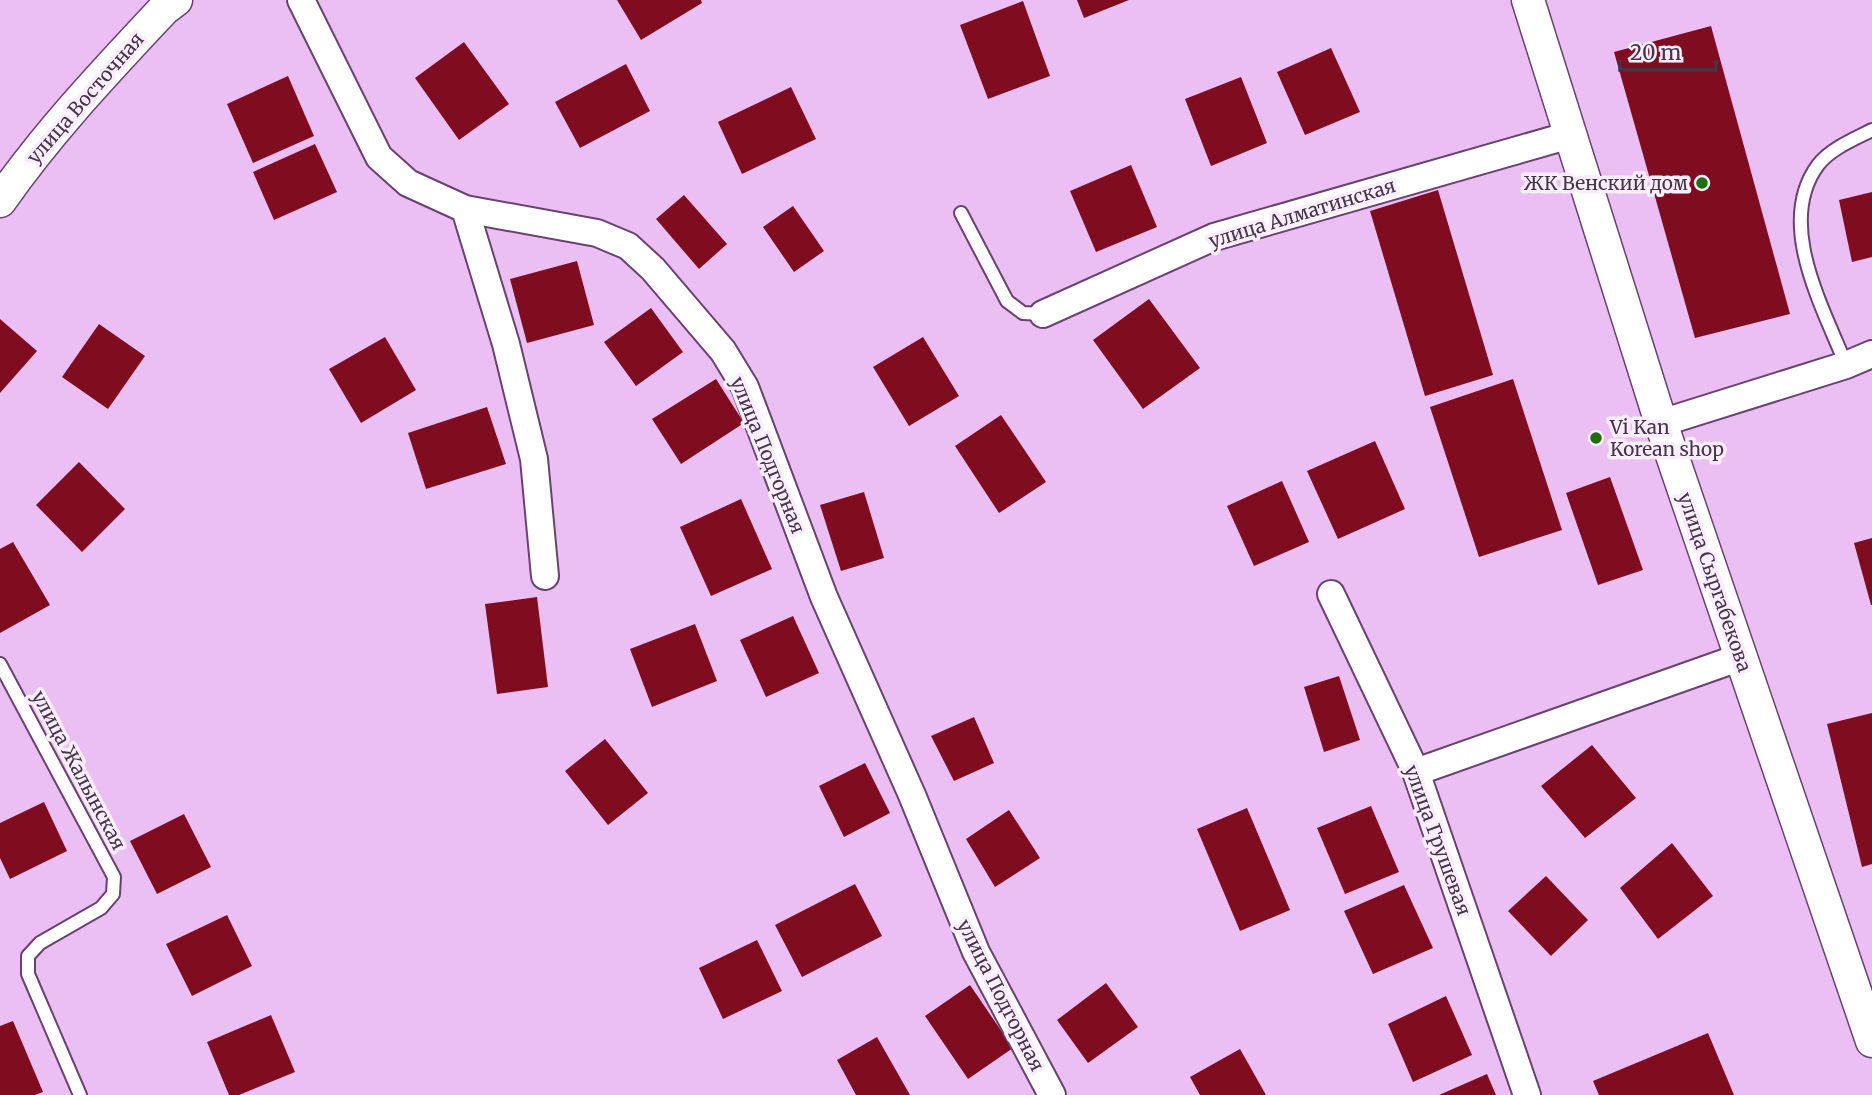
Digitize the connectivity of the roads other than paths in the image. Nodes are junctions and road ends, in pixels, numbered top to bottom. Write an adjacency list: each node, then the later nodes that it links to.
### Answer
1 (176, 0): 6 (street, улица Восточная)
2 (302, 0): 7 (street, улица Подгорная)
3 (1528, 0): 5 (street, улица Сыргабекова)
4 (1872, 130): 11 (lane)
5 (1570, 135): 9 (street, улица Алматинская); 12 (street, улица Сыргабекова)
6 (0, 201)
7 (465, 209): 13 (street); 20 (street, улица Подгорная)
8 (961, 214): 9 (lane)
9 (1044, 314)
10 (1872, 354): 11 (street)
11 (1846, 365): 12 (street)
12 (1661, 422): 15 (street, улица Сыргабекова)
13 (545, 576)
14 (1331, 594): 17 (street, улица Грушевая)
15 (1741, 657): 17 (street); 18 (street, улица Сыргабекова)
16 (0, 664): 19 (lane, улица Жалынская)
17 (1416, 772): 21 (street, улица Грушевая)
18 (1872, 1041)
19 (80, 1095)
20 (1052, 1095)
21 (1527, 1095)

